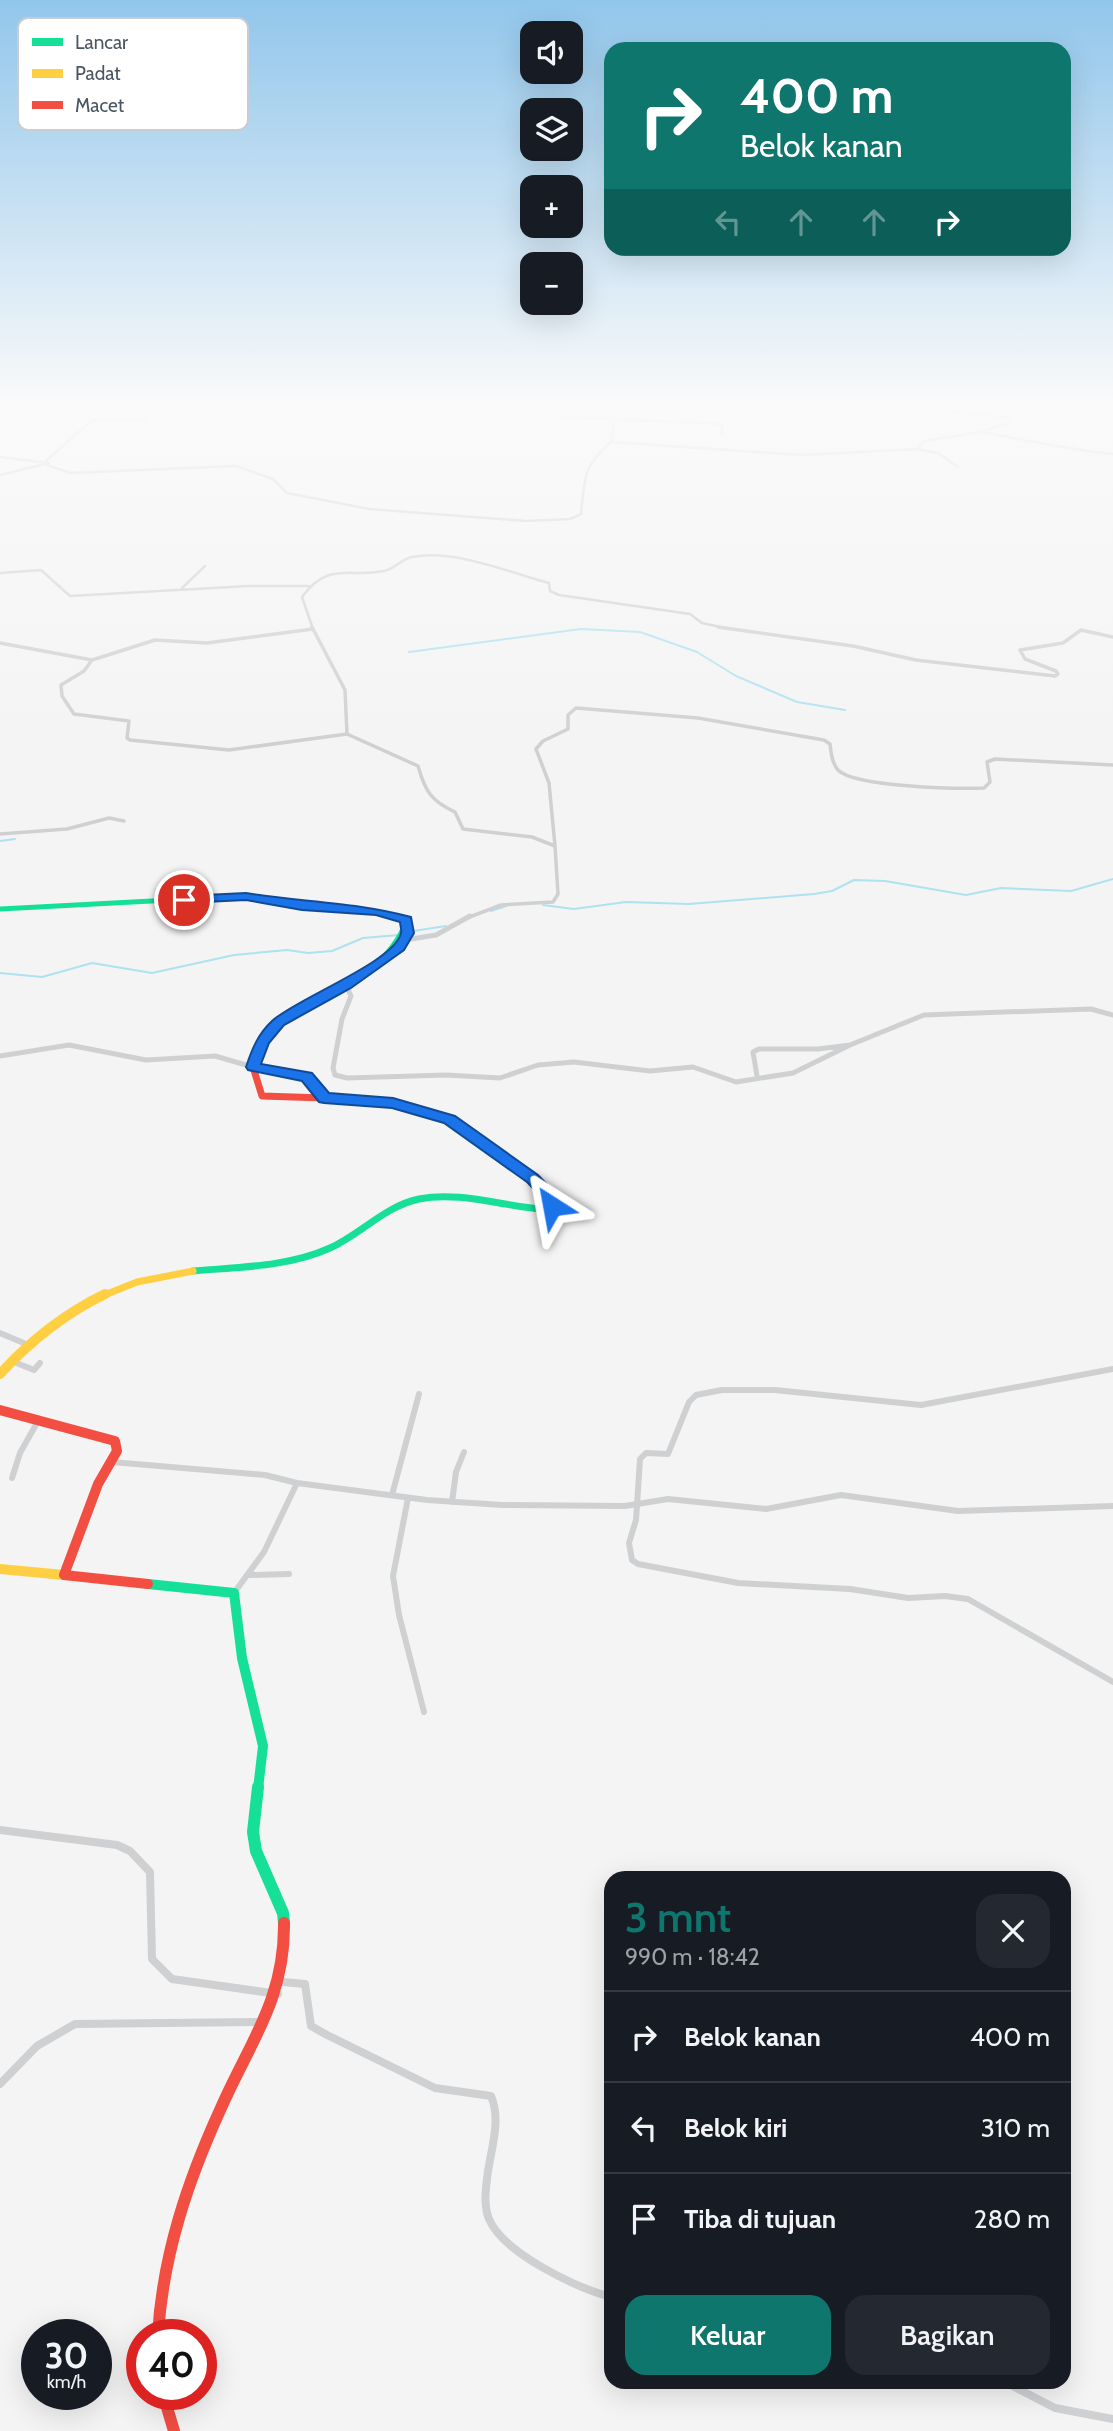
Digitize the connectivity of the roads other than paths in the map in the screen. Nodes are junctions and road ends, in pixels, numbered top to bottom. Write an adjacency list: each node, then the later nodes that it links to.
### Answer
1 (503, 519): 2 (street)
2 (556, 519)
3 (205, 566): 6 (street)
4 (0, 573): 6 (street)
5 (309, 586): 6 (street); 7 (street); 8 (street)
6 (179, 589)
7 (313, 629): 10 (street); 11 (street)
8 (1113, 637)
9 (0, 643): 10 (street)
10 (92, 660): 11 (street)
11 (347, 734): 15 (street)
12 (1113, 765): 15 (street)
13 (124, 821): 14 (street)
14 (0, 834)
15 (555, 846): 17 (street)
16 (0, 909): 17 (street)
17 (405, 940): 18 (street)
18 (346, 985): 22 (street); 23 (street)
19 (1113, 1015): 20 (street)
20 (850, 1045): 23 (street); 23 (street)
21 (0, 1056): 22 (street)
22 (253, 1067): 24 (street); 24 (street)
23 (757, 1076)
24 (324, 1098): 26 (street)
25 (0, 1333): 26 (street)
26 (25, 1345): 27 (street); 28 (street)
27 (36, 1352)
28 (11, 1360): 29 (street); 31 (street)
29 (40, 1363)
30 (1113, 1369): 42 (street)
31 (0, 1374)
32 (419, 1394): 39 (street)
33 (0, 1410): 34 (street)
34 (38, 1421): 36 (street); 37 (street)
35 (464, 1452): 41 (street)
36 (112, 1462): 38 (street); 46 (street)
37 (12, 1478)
38 (297, 1483): 39 (street); 47 (street)
39 (392, 1495): 40 (street)
40 (408, 1498): 41 (street); 50 (street)
41 (452, 1502): 42 (street)
42 (636, 1504): 43 (street); 49 (street)
43 (1113, 1506)
44 (0, 1569): 46 (street)
45 (289, 1574): 47 (street)
46 (64, 1575): 48 (street)
47 (250, 1575): 48 (street)
48 (234, 1593): 52 (street)
49 (1113, 1682)
50 (424, 1712)
51 (0, 1830): 53 (street)
52 (283, 1982): 53 (street); 56 (street)
53 (278, 1994): 54 (street)
54 (264, 2022): 55 (street); 57 (street)
55 (0, 2084)
56 (604, 2295)
57 (158, 2319)
58 (1019, 2389): 60 (street)
59 (168, 2410): 61 (street)
60 (1113, 2419)
61 (174, 2431)

